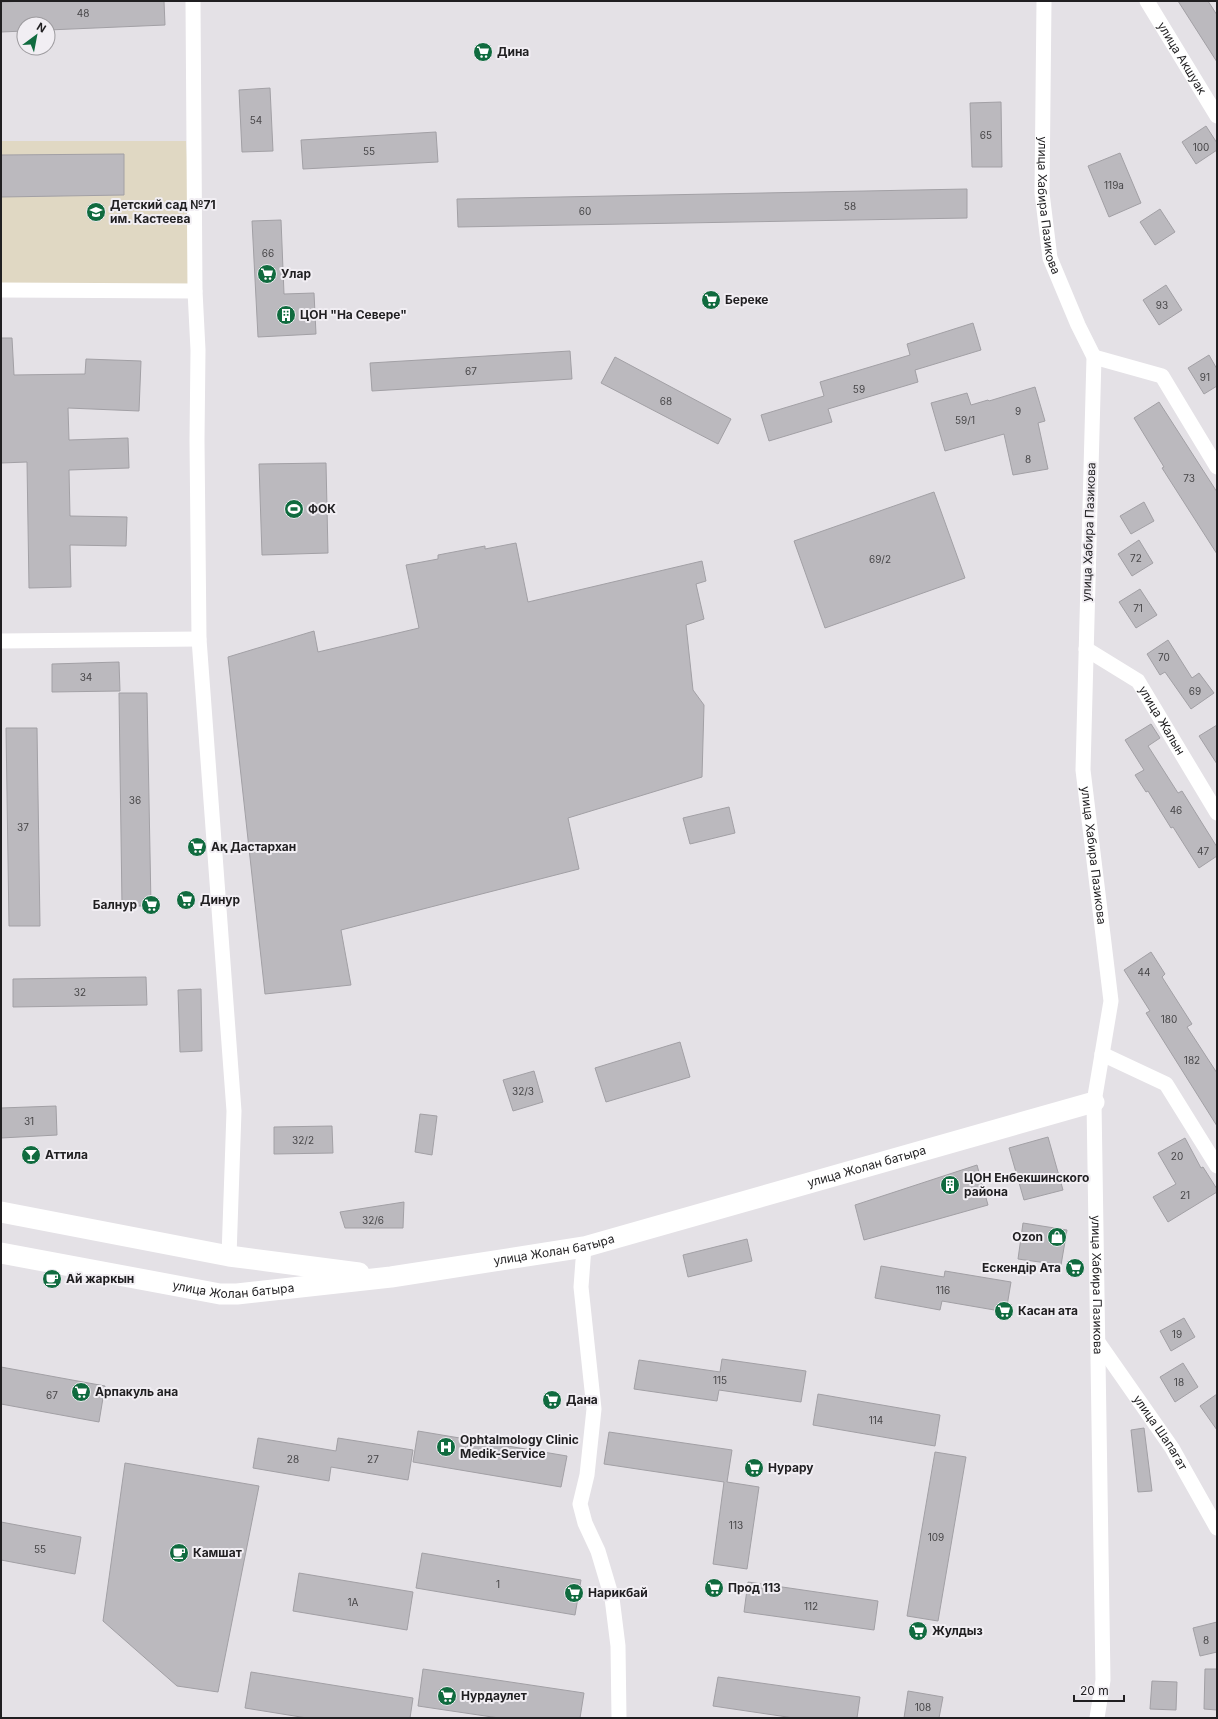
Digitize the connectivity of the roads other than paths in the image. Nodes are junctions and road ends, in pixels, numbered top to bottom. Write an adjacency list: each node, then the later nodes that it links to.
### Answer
1 (193, 1): 6 (street)
2 (1044, 1): 7 (street, улица Хабира Пазикова)
3 (1147, 1): 4 (street, улица Акшуак)
4 (1217, 116)
5 (1, 290): 6 (street)
6 (195, 291): 9 (street)
7 (1094, 357): 8 (street); 11 (street, улица Хабира Пазикова)
8 (1217, 467)
9 (199, 639): 10 (street); 19 (street)
10 (1, 641)
11 (1086, 648): 12 (street, улица Жалын); 13 (street, улица Хабира Пазикова)
12 (1217, 813)
13 (1102, 1054): 14 (street, улица Хабира Пазикова); 15 (street)
14 (1094, 1102): 17 (street, улица Жолан батыра); 21 (street, улица Хабира Пазикова)
15 (1217, 1166)
16 (1, 1212): 19 (street)
17 (584, 1247): 20 (street, улица Жолан батыра); 23 (street)
18 (1, 1253): 20 (street, улица Жолан батыра)
19 (229, 1256): 20 (street)
20 (391, 1277)
21 (1098, 1342): 22 (street, улица Шапагат); 24 (street, улица Хабира Пазикова)
22 (1217, 1528)
23 (619, 1718)
24 (1097, 1718)

